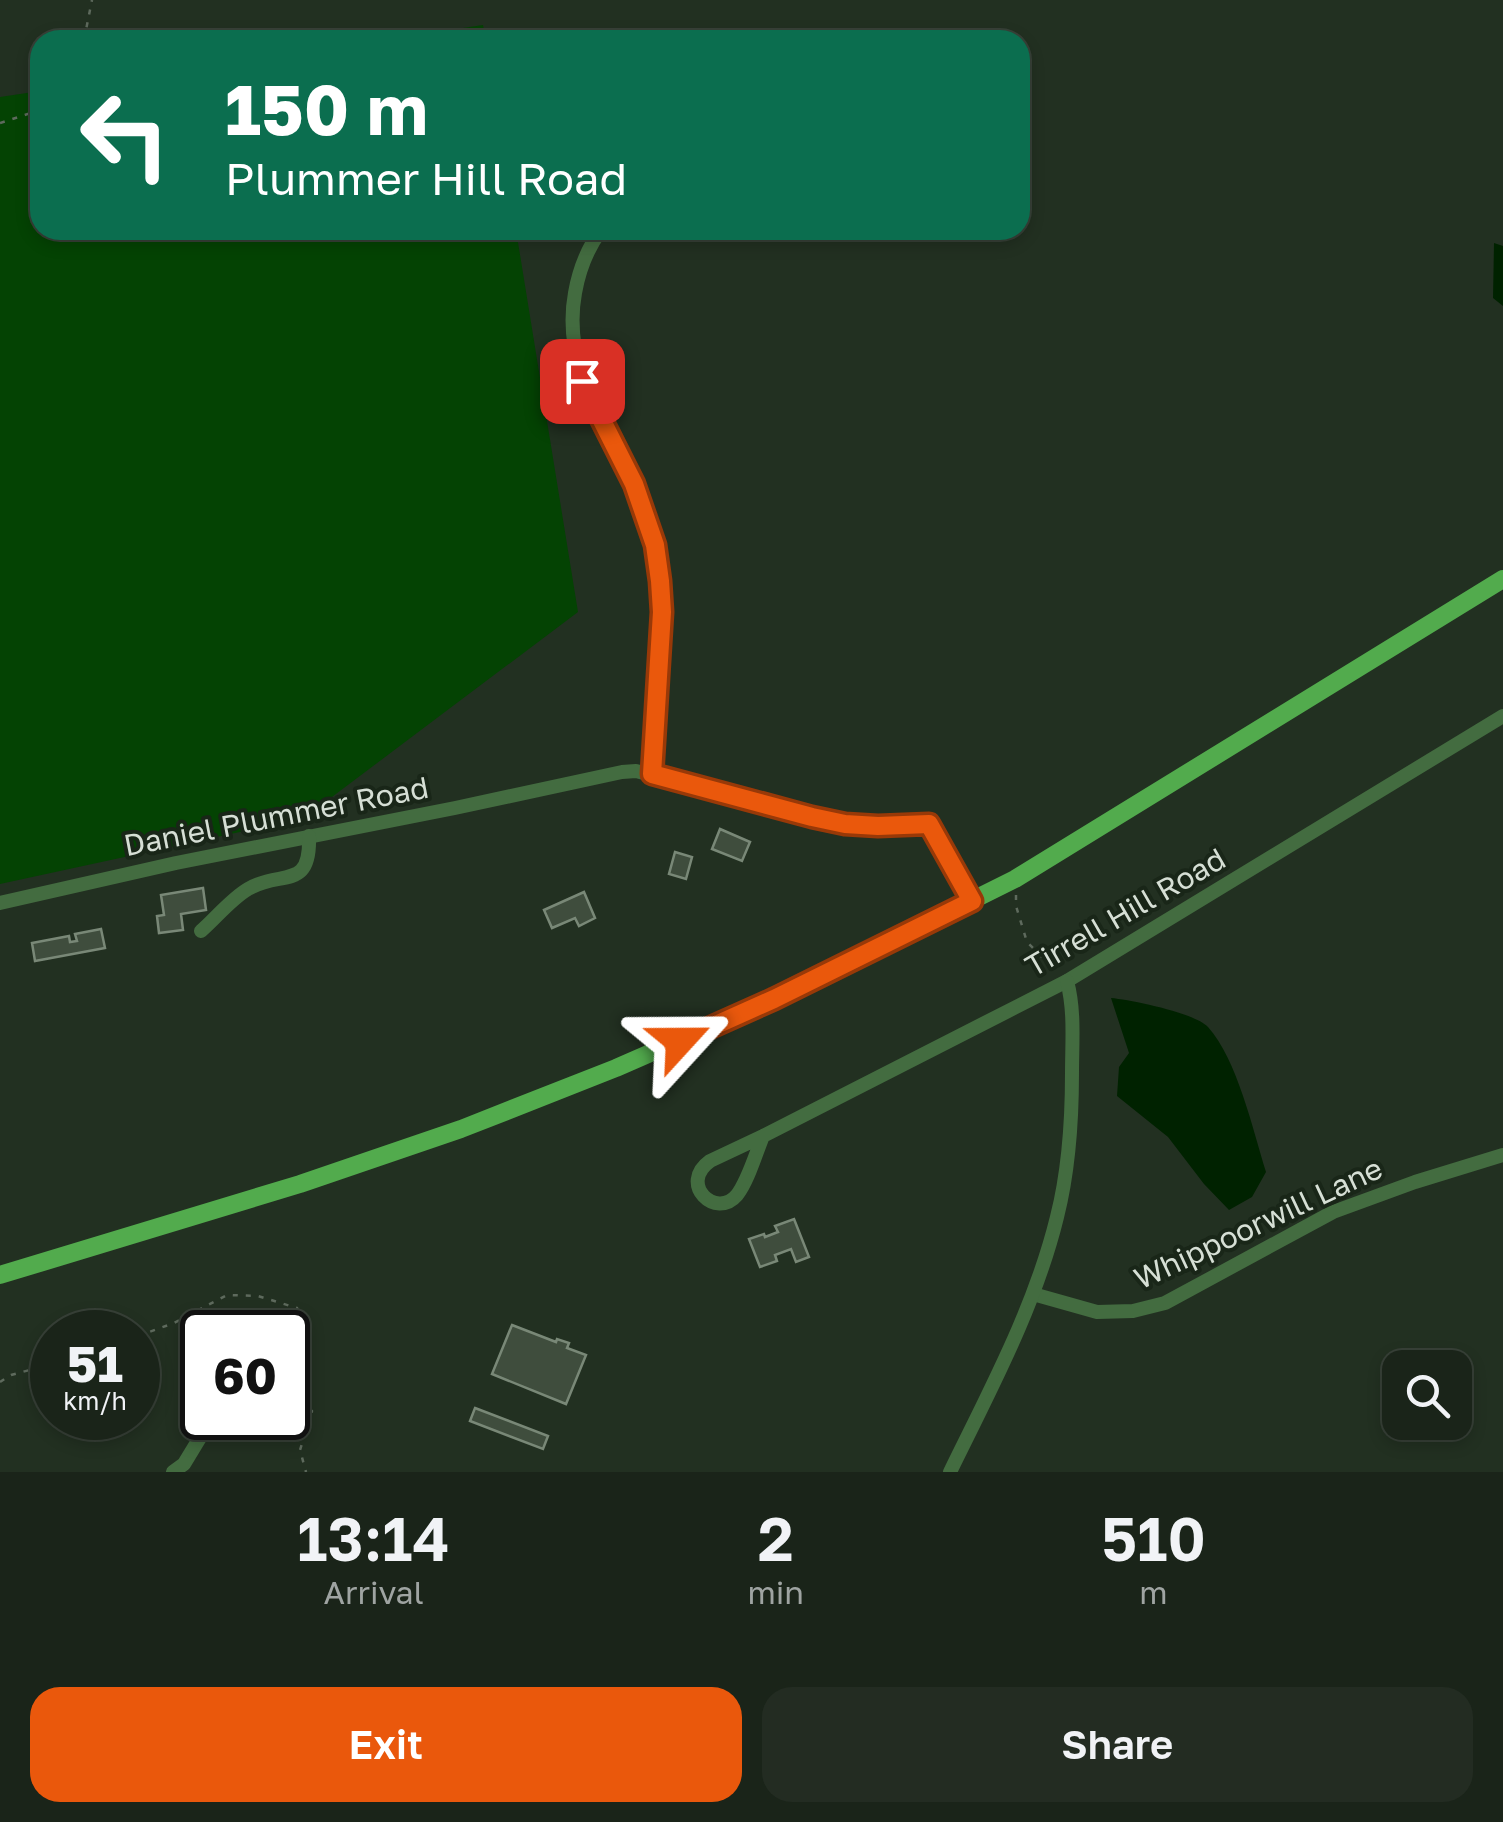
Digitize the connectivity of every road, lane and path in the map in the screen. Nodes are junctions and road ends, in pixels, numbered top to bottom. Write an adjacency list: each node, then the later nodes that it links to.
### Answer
1 (92, 0): 2 (path)
2 (86, 30)
3 (30, 113): 4 (path)
4 (0, 123)
5 (596, 240): 8 (street)
6 (1503, 579): 10 (main road)
7 (1503, 716): 14 (street, Tirrell Hill Road)
8 (652, 774): 9 (street, Daniel Plummer Road); 11 (street, Daniel Plummer Road)
9 (309, 836): 12 (street, Daniel Plummer Road); 13 (street)
10 (1014, 879): 11 (main road); 14 (path)
11 (972, 901): 17 (main road)
12 (0, 902)
13 (201, 932)
14 (1065, 982): 15 (street, Tirrell Hill Road); 18 (street)
15 (764, 1136): 15 (street, Tirrell Hill Road)
16 (1503, 1155): 18 (street, Whippoorwill Lane)
17 (0, 1275)
18 (1034, 1294): 27 (street)
19 (199, 1310): 20 (path)
20 (299, 1310)
21 (30, 1370): 22 (path)
22 (0, 1382)
23 (199, 1440): 25 (street)
24 (303, 1440): 26 (path)
25 (173, 1472)
26 (306, 1472)
27 (950, 1472)

